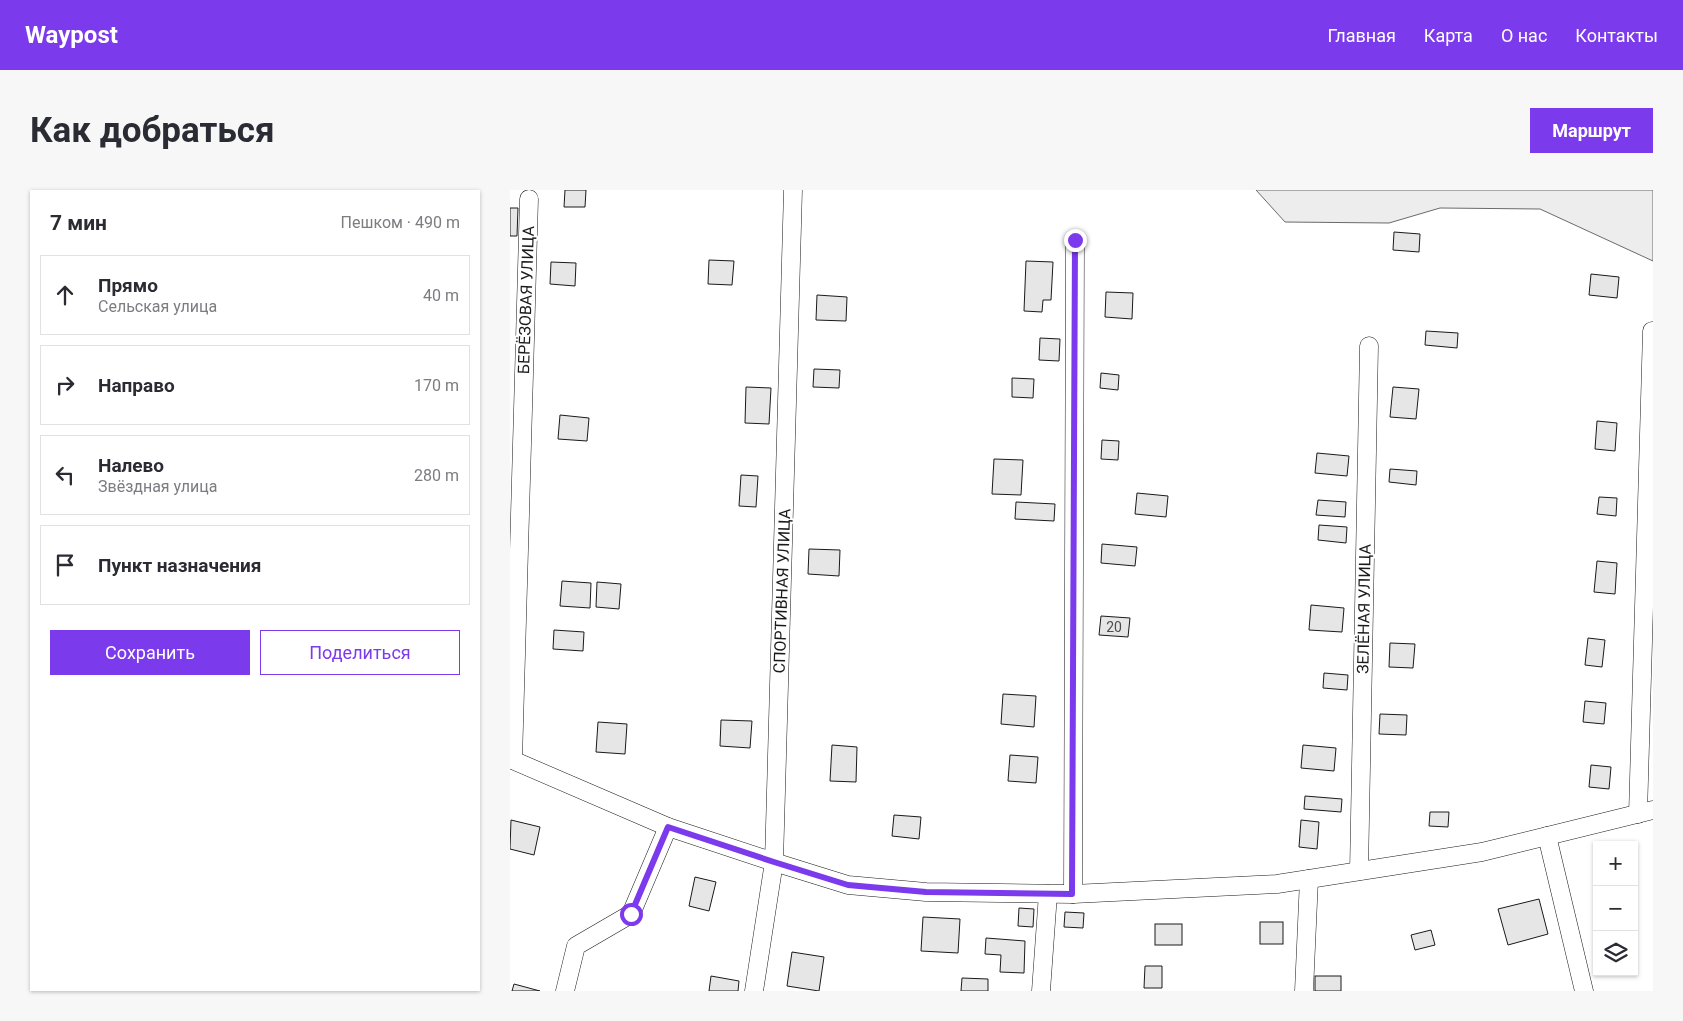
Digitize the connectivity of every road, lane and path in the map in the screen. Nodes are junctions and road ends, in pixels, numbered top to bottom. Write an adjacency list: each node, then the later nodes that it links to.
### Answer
1 (793, 190): 10 (street, СПОРТИВНАЯ УЛИЦА)
2 (529, 199): 6 (street, БЕРЁЗОВАЯ УЛИЦА)
3 (1075, 240): 14 (street)
4 (1652, 331): 7 (street)
5 (1369, 346): 11 (street, ЗЕЛЁНАЯ УЛИЦА)
6 (512, 760): 8 (street)
7 (1646, 812): 9 (street)
8 (668, 827): 10 (street); 15 (street)
9 (1547, 836): 11 (street); 19 (street)
10 (774, 862): 13 (street); 16 (street, СПОРТИВНАЯ УЛИЦА)
11 (1360, 871): 12 (street)
12 (1309, 879): 14 (street); 18 (street)
13 (1048, 894): 14 (street); 17 (street)
14 (1072, 894)
15 (565, 991)
16 (754, 991)
17 (1041, 991)
18 (1304, 991)
19 (1584, 991)

